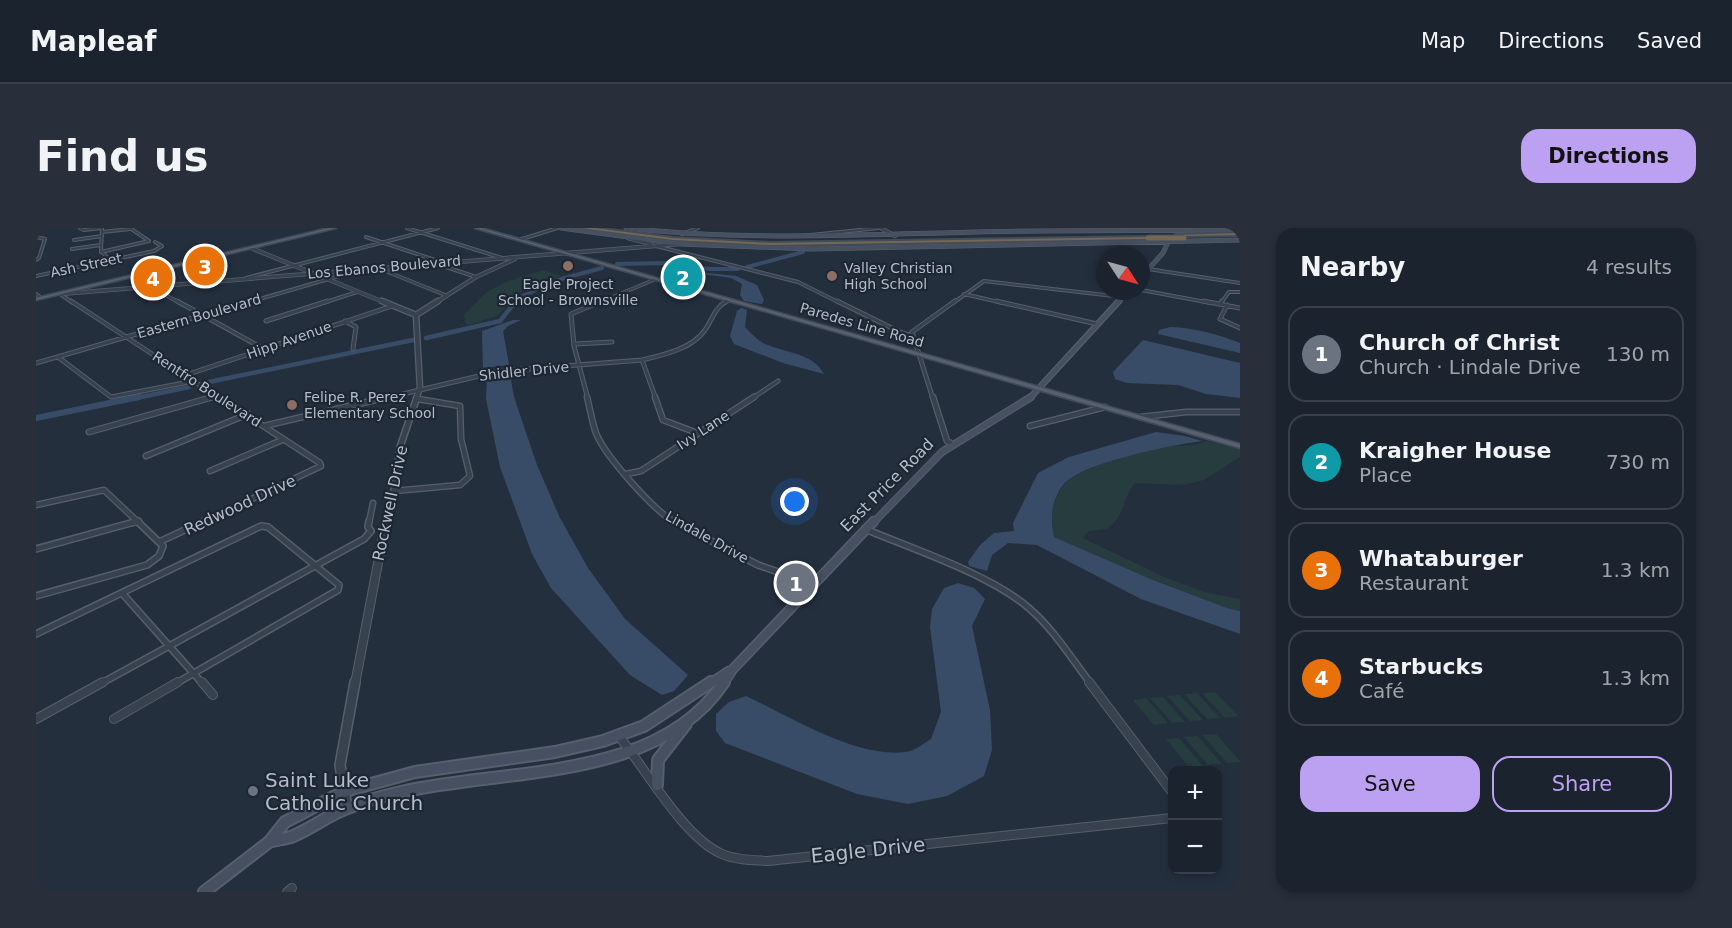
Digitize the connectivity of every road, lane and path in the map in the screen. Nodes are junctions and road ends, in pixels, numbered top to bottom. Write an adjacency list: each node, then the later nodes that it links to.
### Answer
1 (80, 228): 16 (street)
2 (130, 228): 16 (street); 49 (street, Ash Street)
3 (326, 228): 22 (main road)
4 (334, 228): 46 (main road)
5 (407, 228): 18 (street)
6 (438, 228): 18 (street)
7 (477, 228): 34 (main road, Paredes Line Road)
8 (559, 228): 30 (main road); 34 (street)
9 (577, 228): 42 (highway)
10 (582, 228): 32 (highway)
11 (604, 228): 26 (highway); 28 (highway)
12 (626, 228): 17 (main road)
13 (665, 228): 17 (street)
14 (698, 228): 21 (street)
15 (880, 228): 23 (street); 31 (street)
16 (102, 231): 33 (street); 41 (street)
17 (655, 231): 21 (main road)
18 (421, 232): 39 (street); 53 (street)
19 (1143, 232): 20 (highway, bridge); 20 (main road); 23 (main road); 28 (highway); 32 (highway); 35 (highway, bridge); 38 (main road); 38 (main road); 44 (main road); 47 (main road)
20 (1176, 233): 29 (highway); 36 (main road)
21 (682, 234): 26 (main road)
22 (295, 236): 45 (main road); 46 (main road)
23 (895, 236): 27 (main road)
24 (36, 237): 54 (street)
25 (366, 237): 39 (street)
26 (741, 237): 31 (main road)
27 (847, 237): 28 (highway); 31 (main road)
28 (1017, 237)
29 (1240, 237): 35 (highway); 36 (main road)
30 (628, 238): 40 (main road); 43 (street)
31 (801, 238)
32 (1106, 239): 47 (highway)
33 (74, 240)
34 (519, 240): 50 (main road, Paredes Line Road)
35 (1185, 240): 36 (main road); 44 (main road)
36 (1193, 241)
37 (155, 242): 55 (street, Ash Street)
38 (1168, 242): 44 (main road); 51 (main road)
39 (382, 243): 57 (street); 58 (street)
40 (681, 244): 42 (main road); 43 (street, Los Ebanos Boulevard)
41 (101, 245): 48 (street); 49 (street)
42 (713, 245): 47 (main road)
43 (656, 246): 50 (street, Los Ebanos Boulevard); 93 (street)
44 (1175, 246): 51 (main road)
45 (244, 248): 56 (main road); 79 (main road)
46 (251, 248): 56 (main road); 58 (street)
47 (946, 248)
48 (72, 249)
49 (101, 252): 55 (street)
50 (564, 253): 52 (street, Los Ebanos Boulevard); 68 (main road, Paredes Line Road)
51 (1163, 253): 59 (main road)
52 (520, 257): 53 (street, Los Ebanos Boulevard); 65 (street)
53 (502, 258): 57 (street, Los Ebanos Boulevard)
54 (36, 260)
55 (110, 260): 64 (street, Ash Street)
56 (194, 262): 71 (main road)
57 (440, 263): 60 (street, Los Ebanos Boulevard); 65 (street)
58 (293, 266): 63 (street); 66 (street)
59 (1150, 267)
60 (378, 268): 62 (street, Los Ebanos Boulevard); 78 (street)
61 (1150, 269): 69 (street)
62 (361, 270): 63 (street, Los Ebanos Boulevard); 67 (street, Eastern Boulevard)
63 (312, 273): 66 (street, Los Ebanos Boulevard); 67 (street)
64 (36, 276)
65 (476, 277): 78 (street)
66 (246, 278): 70 (street, Los Ebanos Boulevard)
67 (327, 279): 72 (street); 87 (street, Eastern Boulevard)
68 (656, 279): 81 (main road, Paredes Line Road); 96 (street, Lindale Drive)
69 (1240, 283)
70 (149, 286): 71 (street, Los Ebanos Boulevard); 87 (street)
71 (75, 291): 75 (main road); 80 (street)
72 (357, 292): 85 (street); 89 (street)
73 (1150, 292): 83 (street)
74 (1240, 292): 83 (street)
75 (60, 294): 79 (main road); 80 (street, Rentfro Boulevard)
76 (964, 294): 77 (street); 91 (street); 93 (street)
77 (1096, 294)
78 (446, 295): 88 (street)
79 (37, 297)
80 (67, 297): 94 (street, Rentfro Boulevard)
81 (729, 300): 99 (main road, Paredes Line Road); 101 (street, Shidler Drive)
82 (1119, 300): 91 (main road, East Price Road)
83 (1220, 304): 84 (street)
84 (1227, 305): 86 (street); 92 (street)
85 (392, 306): 88 (street); 90 (street, Hipp Avenue)
86 (1240, 308)
87 (203, 315): 94 (street, Eastern Boulevard); 97 (street)
88 (416, 315): 107 (street, Rockwell Drive)
89 (266, 321)
90 (345, 321): 97 (street, Hipp Avenue); 98 (street)
91 (1097, 324): 108 (main road, East Price Road)
92 (1240, 328)
93 (913, 336): 99 (street)
94 (127, 337): 100 (street, Eastern Boulevard); 104 (street, Rentfro Boulevard)
95 (612, 342): 96 (street)
96 (574, 344): 103 (street, Lindale Drive)
97 (264, 349): 104 (street, Hipp Avenue)
98 (353, 349)
99 (918, 354): 108 (main road, Paredes Line Road); 120 (street)
100 (58, 357): 102 (street, Eastern Boulevard); 105 (street)
101 (642, 360): 103 (street, Shidler Drive); 118 (street)
102 (36, 363)
103 (579, 365): 107 (street, Shidler Drive); 125 (street, Lindale Drive)
104 (186, 375): 105 (street, Rentfro Boulevard)
105 (194, 381): 109 (street, Rentfro Boulevard)
106 (778, 381): 118 (street, Ivy Lane)
107 (420, 388): 110 (street, Rockwell Drive); 115 (street, Shidler Drive)
108 (1039, 388): 111 (main road, Paredes Line Road); 120 (main road, East Price Road)
109 (217, 395): 113 (street, Rentfro Boulevard); 117 (street)
110 (418, 399): 126 (street, Rockwell Drive); 126 (street)
111 (1105, 407): 114 (main road, Paredes Line Road); 116 (street)
112 (1240, 412): 114 (street)
113 (248, 414): 115 (street, Rentfro Boulevard); 122 (street)
114 (1141, 417): 121 (main road, Paredes Line Road)
115 (264, 426): 119 (street, Rentfro Boulevard)
116 (1030, 426)
117 (88, 432)
118 (697, 433): 125 (street, Ivy Lane)
119 (282, 440): 123 (street, Rentfro Boulevard); 124 (street)
120 (952, 444): 130 (main road, East Price Road)
121 (1240, 446)
122 (146, 456)
123 (321, 466): 133 (street, Redwood Drive)
124 (210, 471)
125 (626, 474): 136 (street, Lindale Drive)
126 (394, 491): 131 (street, Rockwell Drive)
127 (373, 503): 132 (street)
128 (36, 506): 129 (street)
129 (139, 522): 133 (street); 134 (street)
130 (865, 529): 136 (main road, East Price Road); 150 (street)
131 (384, 530): 132 (street); 151 (street, Rockwell Drive)
132 (371, 531): 135 (street)
133 (159, 542): 138 (street)
134 (36, 549)
135 (315, 565): 137 (street); 140 (street); 142 (street)
136 (813, 584): 141 (main road, East Price Road)
137 (122, 593): 139 (street); 140 (street)
138 (36, 596)
139 (36, 634)
140 (168, 646): 142 (street); 144 (street)
141 (733, 669): 145 (main road, East Price Road); 147 (main road, East Price Road)
142 (193, 674): 143 (street); 146 (street)
143 (213, 695)
144 (36, 719)
145 (690, 719): 148 (main road, East Price Road); 149 (main road)
146 (114, 720)
147 (618, 735): 148 (street, Eagle Drive); 151 (main road, East Price Road)
148 (632, 751): 149 (street, Eagle Drive); 152 (main road, East Price Road)
149 (657, 784): 153 (street, Eagle Drive)
150 (1168, 785)
151 (345, 790): 152 (street, Rockwell Drive); 154 (main road, East Price Road)
152 (347, 808): 154 (main road, East Price Road)
153 (1168, 819)
154 (269, 842): 155 (main road, East Price Road)
155 (204, 892)

